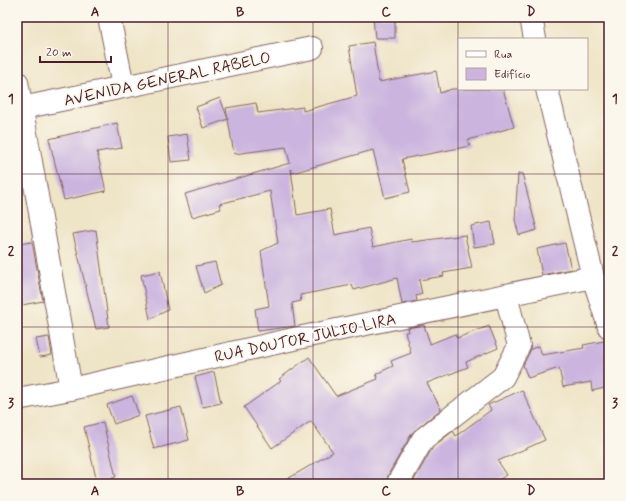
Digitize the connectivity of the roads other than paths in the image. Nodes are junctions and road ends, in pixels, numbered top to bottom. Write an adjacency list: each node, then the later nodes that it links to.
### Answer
1 (109, 17): 6 (street)
2 (532, 17): 3 (street)
3 (535, 38)
4 (312, 48): 6 (street, AVENIDA GENERAL RABELO)
5 (17, 82): 8 (street)
6 (123, 86): 8 (street, AVENIDA GENERAL RABELO)
7 (547, 90): 9 (street)
8 (22, 108): 12 (street)
9 (593, 277): 10 (street, RUA DOUTOR JULIO LIRA); 11 (street)
10 (506, 295): 12 (street, RUA DOUTOR JULIO LIRA); 14 (street)
11 (609, 327)
12 (71, 390): 13 (street, RUA DOUTOR JULIO LIRA)
13 (17, 399)
14 (401, 484)

